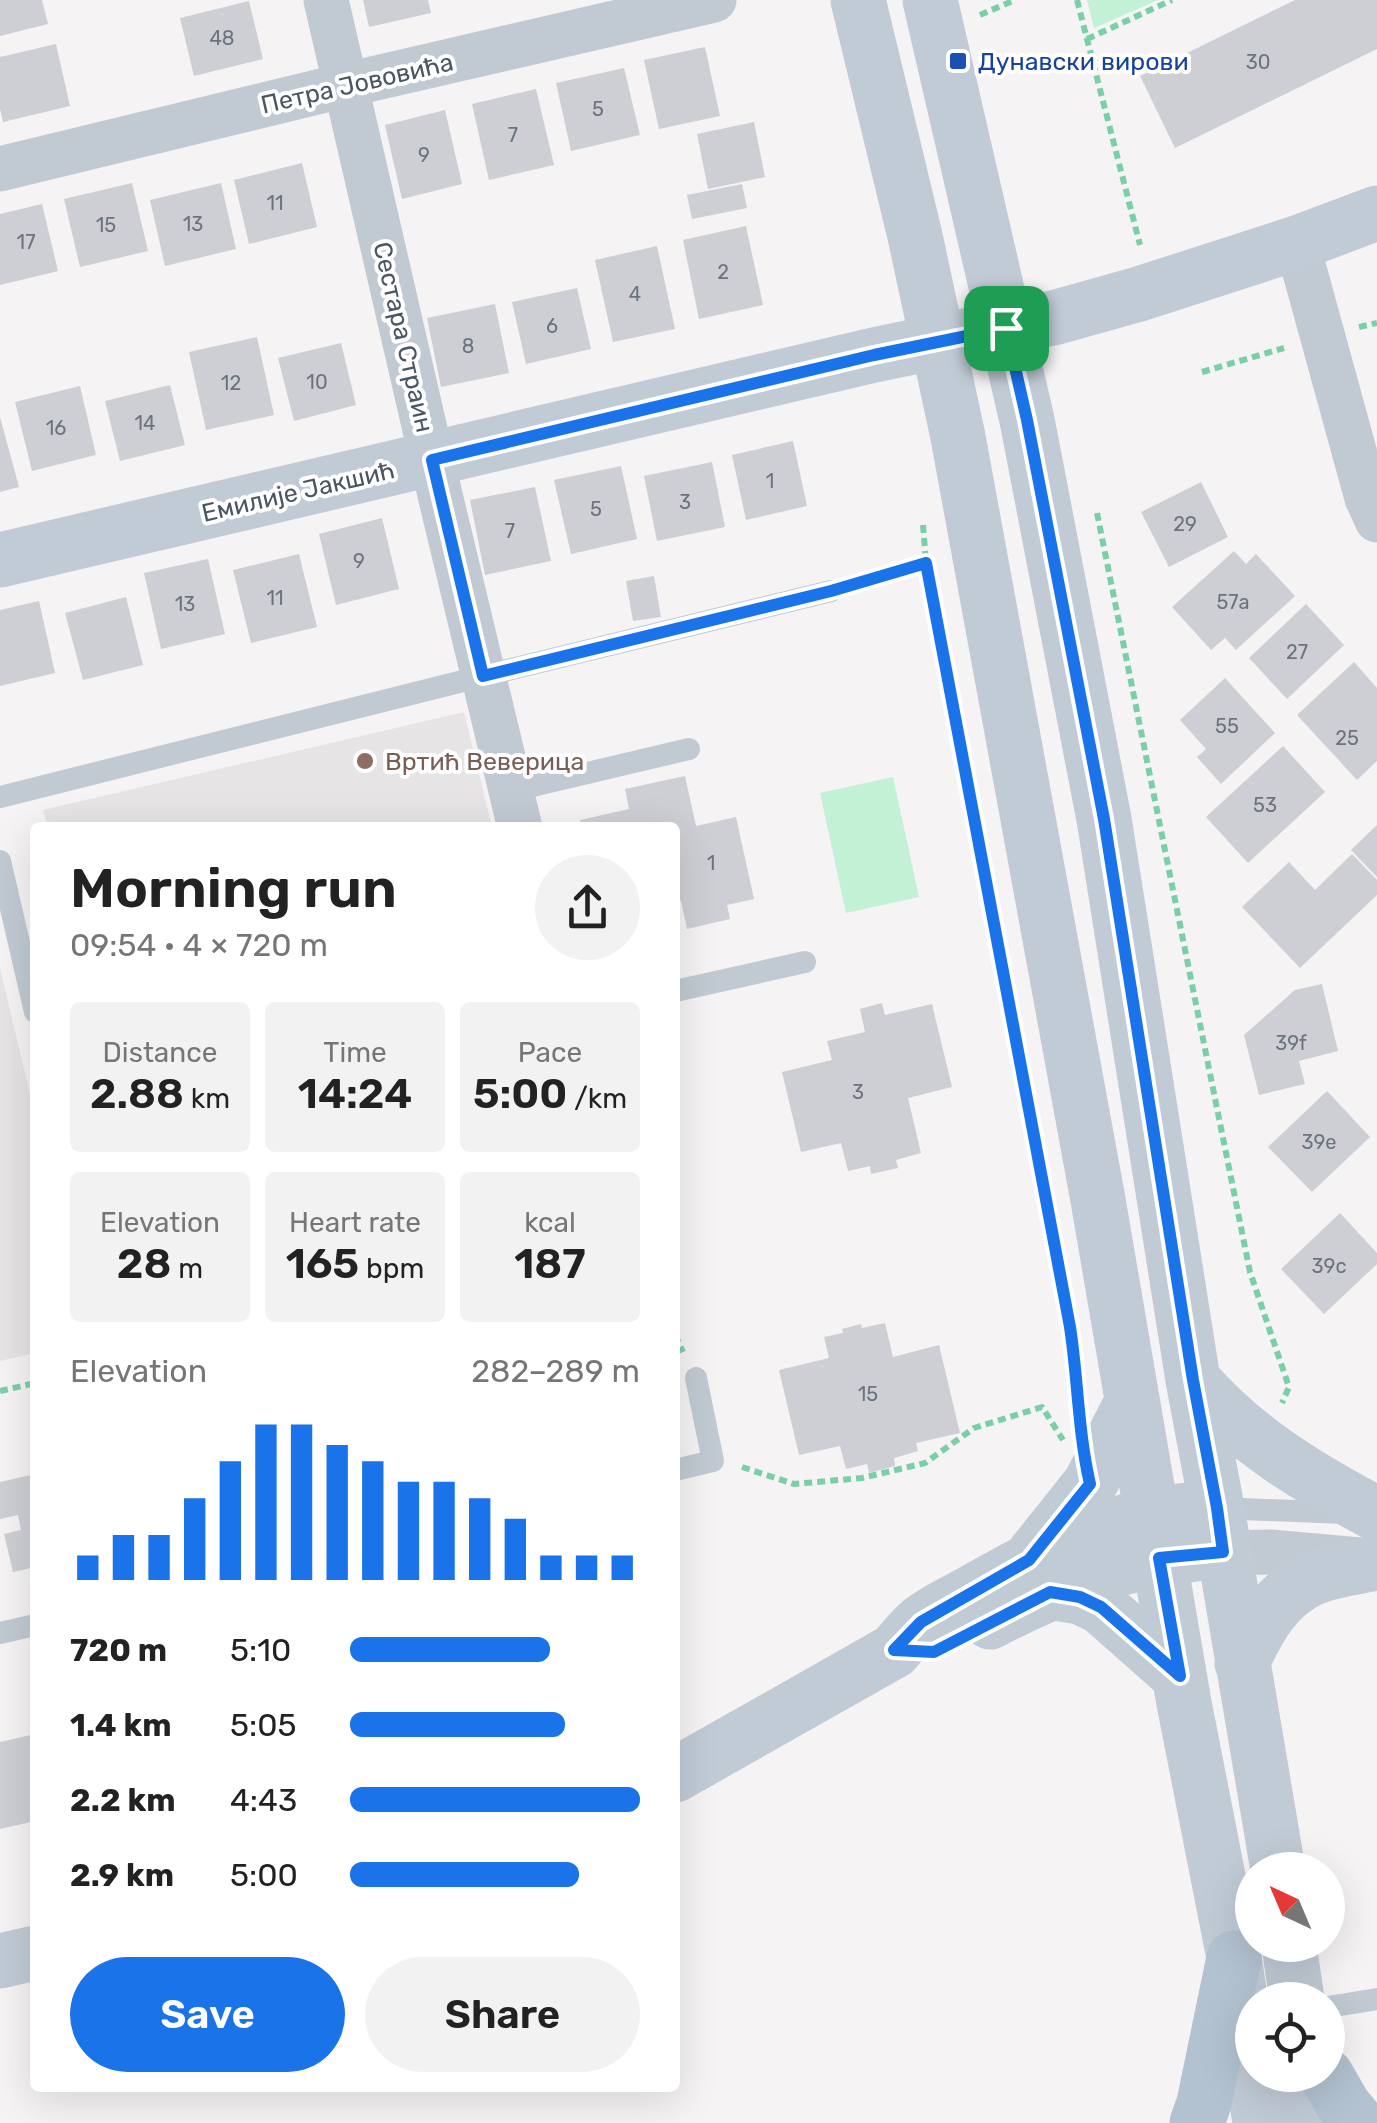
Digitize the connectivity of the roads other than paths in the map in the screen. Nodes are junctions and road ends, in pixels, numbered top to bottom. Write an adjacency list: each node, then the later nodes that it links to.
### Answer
1 (326, 0): 5 (street, Сестара Страин)
2 (714, 0): 5 (street, Петра Јововића)
3 (858, 0): 10 (main road)
4 (930, 0): 9 (main road)
5 (346, 85): 6 (street, Петра Јововића); 11 (street, Сестара Страин)
6 (0, 169)
7 (1377, 213): 8 (main road, Емилије Јакшић)
8 (1297, 243): 9 (main road, Емилије Јакшић); 12 (street)
9 (1006, 328): 10 (main road, Емилије Јакшић); 24 (main road)
10 (938, 343): 11 (main road, Емилије Јакшић); 25 (main road)
11 (432, 460): 13 (main road, Емилије Јакшић); 15 (street, Сестара Страин)
12 (1377, 520)
13 (0, 560)
14 (831, 591): 15 (lane)
15 (483, 676): 17 (lane); 18 (street, Сестара Страин)
16 (689, 749): 18 (lane, Сестара Страин)
17 (0, 797)
18 (515, 809)
19 (0, 861): 21 (lane)
20 (804, 962): 22 (lane)
21 (30, 990)
22 (680, 990)
23 (696, 1378): 26 (lane)
24 (1193, 1380): 27 (main road); 28 (main road)
25 (1132, 1402): 29 (main road); 31 (main road)
26 (680, 1469)
27 (1377, 1514): 28 (lane)
28 (1220, 1530): 29 (main road); 30 (street); 34 (main road)
29 (1155, 1536): 31 (main road); 35 (main road)
30 (1377, 1562): 34 (main road)
31 (1040, 1576): 35 (main road); 36 (main road)
32 (30, 1625): 33 (lane)
33 (0, 1633)
34 (1242, 1663): 37 (main road)
35 (1180, 1676): 39 (main road)
36 (680, 1772)
37 (1275, 1852)
38 (30, 1954): 40 (main road)
39 (1234, 1958): 41 (main road); 47 (main road)
40 (0, 1961)
41 (1238, 1982)
42 (1377, 1999): 43 (lane)
43 (1345, 2004)
44 (1255, 2092): 48 (main road)
45 (1308, 2092): 49 (main road)
46 (1336, 2092): 50 (main road)
47 (1197, 2123)
48 (1260, 2123)
49 (1312, 2123)
50 (1358, 2123)

